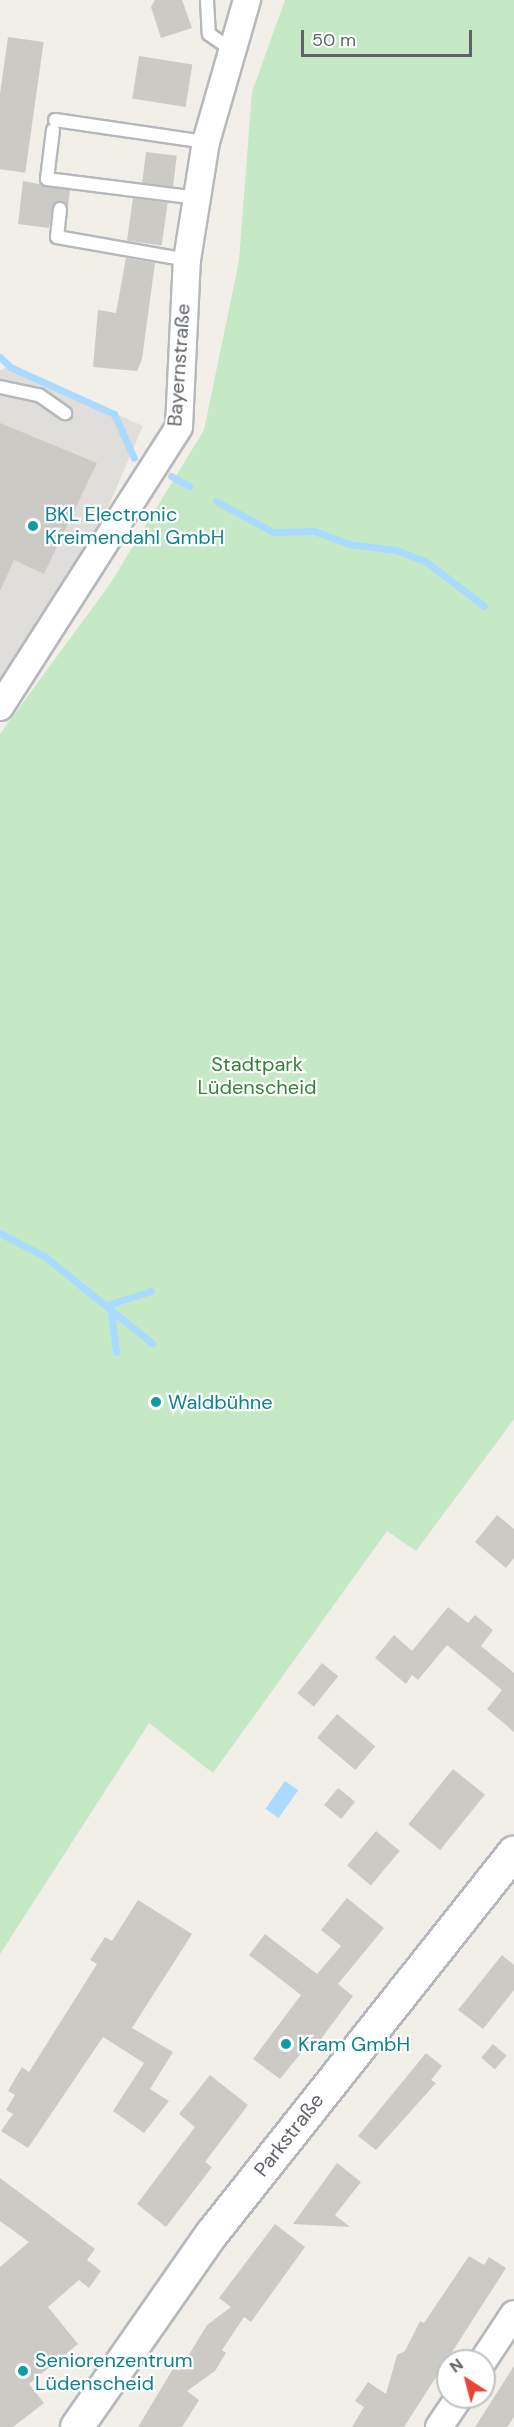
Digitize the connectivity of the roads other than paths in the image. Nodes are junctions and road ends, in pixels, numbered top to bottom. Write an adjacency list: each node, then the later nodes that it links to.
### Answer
1 (207, 0): 3 (lane)
2 (247, 0): 3 (street, Bayernstraße)
3 (229, 48): 4 (street, Bayernstraße)
4 (206, 141): 5 (street, Bayernstraße); 5 (lane)
5 (198, 198): 7 (street, Bayernstraße)
6 (60, 209): 7 (lane)
7 (187, 260): 10 (street, Bayernstraße)
8 (0, 387): 9 (lane)
9 (65, 413)
10 (0, 707)
11 (514, 1853): 15 (street, Parkstraße)
12 (514, 2314): 13 (street)
13 (491, 2349)
14 (451, 2409): 16 (street)
15 (77, 2427)
16 (439, 2427)

